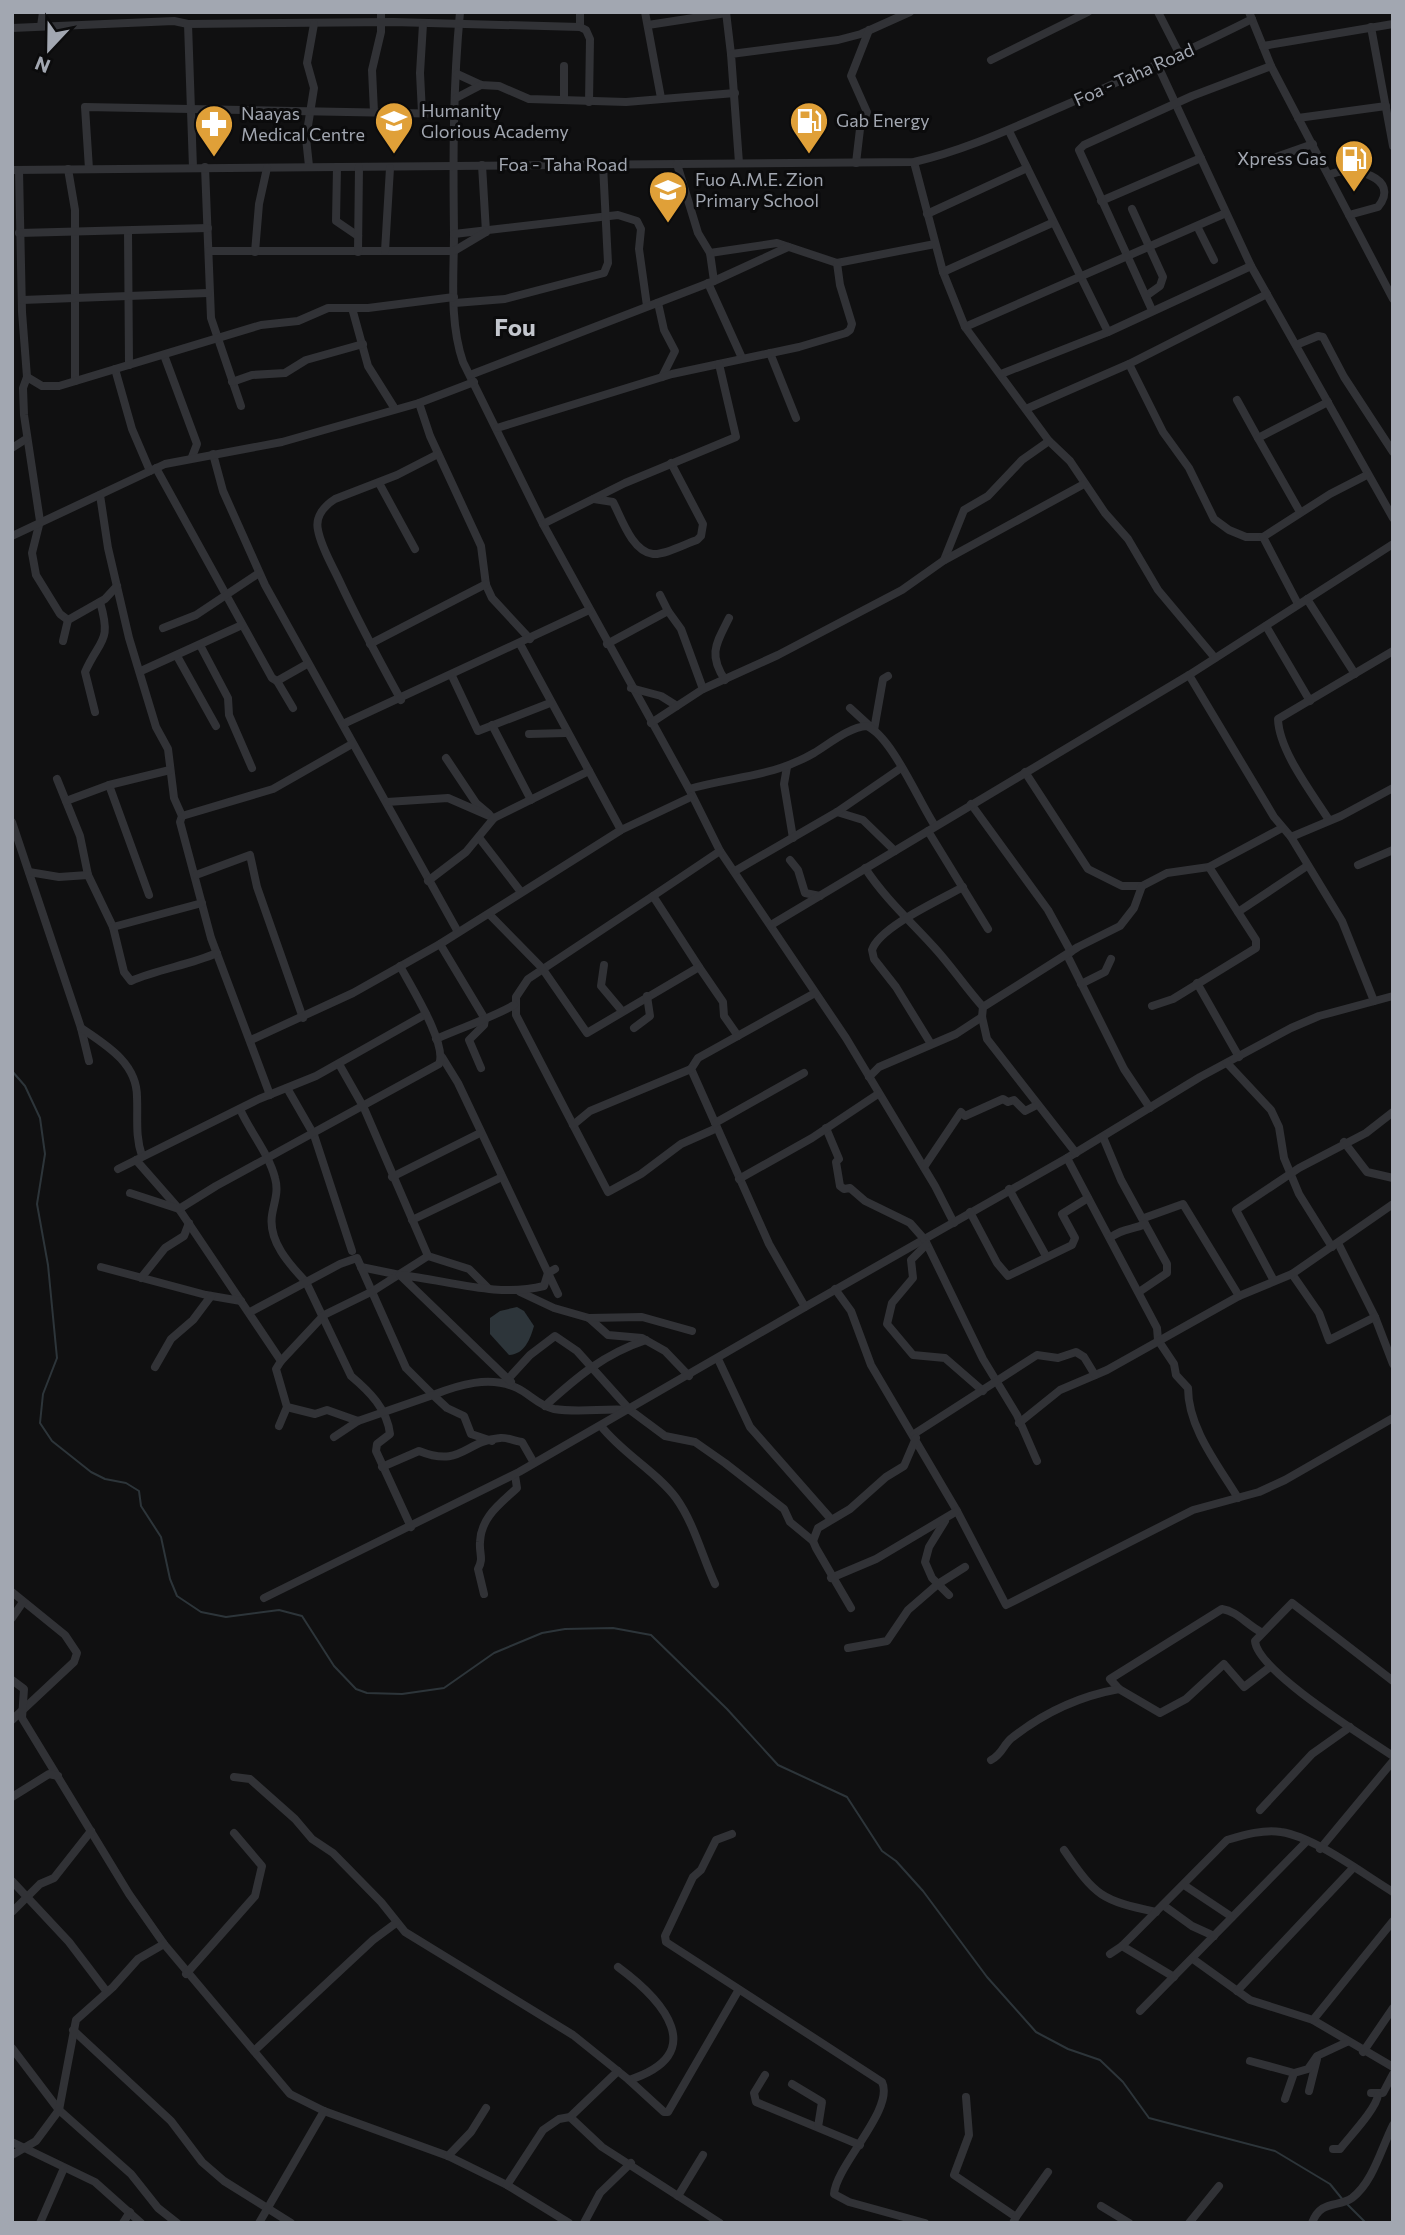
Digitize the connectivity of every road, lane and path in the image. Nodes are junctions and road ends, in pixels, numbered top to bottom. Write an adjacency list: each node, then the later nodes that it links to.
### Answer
1 (43, 12): 24 (street)
2 (133, 12): 15 (street)
3 (153, 12): 14 (street)
4 (269, 12): 18 (street)
5 (382, 12): 16 (street)
6 (460, 12): 21 (street)
7 (580, 12): 25 (street)
8 (645, 12): 23 (street)
9 (910, 12): 28 (street)
10 (1088, 12): 32 (street)
11 (1158, 12): 31 (street)
12 (726, 13): 23 (street); 30 (street)
13 (1251, 16): 29 (street); 31 (street, Foa - Taha Road)
14 (153, 22): 15 (street); 17 (street)
15 (134, 23): 24 (street)
16 (381, 23): 19 (street); 20 (street); 47 (street)
17 (188, 24): 18 (street); 44 (street)
18 (269, 24): 19 (street)
19 (314, 24): 46 (street)
20 (423, 24): 21 (street); 48 (street)
21 (459, 24): 25 (street); 36 (street)
22 (1393, 24): 26 (street)
23 (648, 25): 40 (street)
24 (41, 26): 27 (street)
25 (580, 27): 42 (street)
26 (1371, 27): 29 (street); 45 (street)
27 (12, 28)
28 (869, 30): 30 (street); 58 (street)
29 (1263, 47): 35 (street)
30 (731, 54): 38 (street)
31 (1180, 55): 34 (street, Foa - Taha Road)
32 (990, 60)
33 (564, 66): 41 (street)
34 (1158, 66): 43 (street); 51 (street, Foa - Taha Road)
35 (1271, 66): 43 (street); 50 (street)
36 (457, 74): 37 (street); 39 (street)
37 (481, 85): 39 (street); 41 (street)
38 (734, 93): 40 (street); 57 (street)
39 (456, 98): 49 (street)
40 (661, 98): 42 (street)
41 (564, 100): 42 (street)
42 (589, 102)
43 (1175, 104): 55 (street); 75 (street)
44 (190, 108): 46 (street); 69 (street); 72 (street)
45 (1388, 108): 50 (street); 53 (street)
46 (309, 110): 47 (street); 63 (street)
47 (374, 112): 48 (street)
48 (422, 113): 49 (street)
49 (453, 114): 60 (street)
50 (1298, 118): 52 (street)
51 (1009, 131): 56 (street, Foa - Taha Road); 70 (street)
52 (1313, 144): 54 (street); 74 (street)
53 (1393, 146)
54 (1276, 157)
55 (1201, 158): 75 (street); 77 (street)
56 (914, 162): 58 (street, Foa - Taha Road); 78 (street)
57 (739, 163): 58 (street, Foa - Taha Road); 59 (street, Foa - Taha Road)
58 (856, 163)
59 (677, 164): 62 (street, Foa - Taha Road); 98 (street)
60 (452, 165): 61 (street, Foa - Taha Road); 68 (street, Foa - Taha Road); 88 (street)
61 (482, 165): 62 (street, Foa - Taha Road); 86 (street)
62 (603, 165): 80 (street)
63 (309, 166): 65 (street, Foa - Taha Road); 66 (street, Foa - Taha Road)
64 (205, 167): 65 (street, Foa - Taha Road); 69 (street, Foa - Taha Road); 83 (street)
65 (267, 167): 96 (street)
66 (337, 167): 67 (street, Foa - Taha Road); 89 (street)
67 (359, 167): 68 (street, Foa - Taha Road); 89 (street)
68 (390, 167): 94 (street)
69 (193, 168): 72 (street, Foa - Taha Road)
70 (1027, 168): 78 (street); 81 (street)
71 (68, 169): 72 (street, Foa - Taha Road); 73 (street, Foa - Taha Road); 85 (street)
72 (89, 169)
73 (15, 170): 87 (street)
74 (1329, 175): 79 (street); 79 (street)
75 (1101, 201): 99 (street)
76 (1132, 209): 91 (street)
77 (1226, 213): 82 (street); 102 (street)
78 (927, 214): 90 (street)
79 (1349, 215): 111 (street)
80 (606, 218): 86 (street); 113 (street); 115 (street)
81 (1052, 223): 103 (street); 104 (street)
82 (1197, 226): 91 (street); 100 (street)
83 (208, 228): 84 (street); 93 (street)
84 (128, 231): 85 (street); 109 (street)
85 (73, 232): 87 (street); 110 (street)
86 (486, 232): 88 (street); 95 (street)
87 (19, 233): 112 (street)
88 (454, 234): 95 (street)
89 (358, 236): 97 (street)
90 (935, 244): 101 (street); 103 (street)
91 (1150, 246): 99 (street); 108 (street)
92 (788, 247): 98 (street); 101 (street); 105 (street)
93 (209, 251): 96 (street); 106 (street)
94 (385, 251): 95 (street); 97 (street)
95 (454, 251): 113 (street)
96 (255, 252): 97 (street)
97 (358, 252)
98 (710, 253): 105 (street)
99 (1126, 256): 104 (street); 108 (street)
100 (1214, 260)
101 (837, 263): 124 (street)
102 (1251, 266): 107 (street); 117 (street)
103 (943, 272): 119 (street)
104 (1078, 276): 119 (street); 120 (street)
105 (711, 282): 114 (street); 126 (street)
106 (208, 293): 109 (street); 121 (street)
107 (1267, 294): 123 (street); 128 (street)
108 (1146, 296): 117 (street)
109 (128, 298): 110 (street); 129 (street)
110 (74, 299): 112 (street); 135 (street)
111 (1393, 299)
112 (22, 300): 118 (street)
113 (454, 300): 116 (street); 134 (street)
114 (658, 303): 115 (street); 133 (street)
115 (647, 306): 134 (street)
116 (352, 308): 121 (street); 122 (street)
117 (1152, 310): 120 (street)
118 (17, 312): 132 (street)
119 (965, 327): 131 (street)
120 (1108, 332): 131 (street)
121 (216, 338): 125 (street); 136 (street)
122 (363, 344): 136 (street); 141 (street)
123 (1296, 345): 138 (street); 149 (street)
124 (770, 353): 126 (street); 143 (street)
125 (164, 355): 129 (street); 152 (street)
126 (742, 358): 127 (street)
127 (719, 364): 133 (street); 153 (street)
128 (1129, 364): 142 (street); 165 (street)
129 (129, 365): 130 (street)
130 (115, 369): 135 (street); 154 (street)
131 (1001, 374): 142 (street)
132 (27, 377): 135 (street); 146 (street)
133 (662, 377): 144 (street)
134 (472, 378): 139 (street); 144 (street)
135 (75, 381)
136 (232, 382): 140 (street)
137 (1237, 400): 145 (street)
138 (1328, 402): 145 (street); 155 (street)
139 (419, 403): 141 (street); 151 (street)
140 (241, 406)
141 (394, 409): 150 (street)
142 (1026, 409): 147 (street)
143 (796, 418)
144 (497, 428): 163 (street)
145 (1258, 438): 160 (street)
146 (26, 439): 148 (street); 162 (street)
147 (1049, 441): 157 (street); 168 (street)
148 (12, 449)
149 (1393, 452)
150 (213, 454): 152 (street); 169 (street)
151 (438, 454): 156 (street); 170 (street)
152 (192, 457): 154 (street)
153 (671, 463): 159 (street); 159 (street)
154 (153, 469): 158 (street); 172 (street)
155 (1367, 475): 160 (street); 161 (street)
156 (379, 482): 167 (street); 186 (street)
157 (1084, 484): 168 (street); 192 (street)
158 (100, 495): 162 (street); 171 (street)
159 (594, 499): 163 (street)
160 (1300, 512): 165 (street)
161 (1393, 518)
162 (40, 522): 164 (street); 180 (street)
163 (542, 524): 177 (street)
164 (12, 536)
165 (1263, 537): 176 (street)
166 (1393, 544): 174 (street)
167 (415, 549)
168 (943, 561): 199 (street)
169 (259, 573): 172 (street); 193 (street)
170 (486, 584): 184 (street); 186 (street)
171 (117, 586): 175 (street); 194 (street)
172 (227, 594): 181 (street); 183 (street)
173 (660, 595): 178 (street)
174 (1307, 599): 176 (street); 195 (street)
175 (100, 602): 180 (street); 209 (street)
176 (1298, 604): 182 (street)
177 (590, 610): 184 (street); 188 (street)
178 (668, 611): 188 (street); 202 (street)
179 (729, 618): 199 (street)
180 (68, 621): 185 (street)
181 (242, 625): 189 (street); 200 (street)
182 (1266, 625): 192 (street); 204 (street)
183 (163, 628)
184 (530, 639): 187 (street)
185 (63, 641)
186 (370, 644): 203 (street)
187 (520, 644): 197 (street); 205 (street)
188 (607, 644): 201 (street)
189 (201, 645): 191 (street); 220 (street)
190 (1393, 651): 195 (street)
191 (177, 656): 194 (street); 213 (street)
192 (1215, 658): 196 (street)
193 (307, 664): 200 (street); 211 (street)
194 (141, 671): 222 (street)
195 (1355, 674): 204 (street)
196 (1189, 675): 224 (street); 238 (street)
197 (452, 676): 203 (street); 212 (street)
198 (888, 676): 214 (street)
199 (725, 680): 202 (street)
200 (277, 681): 207 (street)
201 (631, 688): 206 (street); 210 (street)
202 (703, 689): 206 (street)
203 (401, 700): 211 (street)
204 (1310, 701): 236 (street)
205 (550, 703): 212 (street); 215 (street)
206 (677, 706): 210 (street)
207 (293, 708)
208 (849, 708): 214 (street)
209 (95, 712)
210 (651, 723): 228 (street)
211 (343, 724): 217 (street)
212 (492, 725): 229 (street)
213 (215, 726)
214 (874, 730): 219 (street); 221 (street)
215 (566, 733): 216 (street); 223 (street)
216 (529, 734)
217 (352, 744): 231 (street); 234 (street)
218 (446, 758): 235 (street)
219 (787, 767): 228 (street); 242 (street)
220 (252, 768)
221 (901, 768): 233 (street); 239 (street)
222 (170, 770): 226 (street); 234 (street)
223 (589, 771): 229 (street); 240 (street)
224 (1025, 772): 232 (street); 257 (street)
225 (57, 779): 230 (street)
226 (109, 785): 230 (street); 260 (street)
227 (1393, 788): 236 (street)
228 (690, 793): 240 (street); 245 (street)
229 (531, 800): 235 (street)
230 (66, 801): 254 (street)
231 (387, 802): 235 (street); 256 (street)
232 (971, 804): 239 (street); 273 (street)
233 (837, 812): 242 (street); 246 (street)
234 (182, 816): 255 (street)
235 (494, 818): 243 (street)
236 (1329, 820): 241 (street)
237 (12, 822): 253 (street)
238 (1282, 828): 241 (street); 250 (street)
239 (932, 829): 246 (street); 258 (street)
240 (621, 830): 259 (street)
241 (1291, 837): 249 (street)
242 (793, 838): 252 (street)
243 (480, 839): 256 (street); 259 (street)
244 (1393, 850): 248 (street)
245 (720, 851): 252 (street); 261 (street)
246 (895, 851): 251 (street)
247 (790, 860): 262 (street)
248 (1358, 865)
249 (1307, 866): 264 (street); 284 (street)
250 (1209, 867): 257 (street); 264 (street)
251 (865, 868): 262 (street); 266 (street)
252 (735, 871): 267 (street)
253 (29, 872): 254 (street); 292 (street)
254 (88, 875): 268 (street)
255 (196, 875): 263 (street); 290 (street)
256 (428, 881): 270 (street)
257 (1142, 886): 273 (street)
258 (963, 887): 266 (street); 269 (street)
259 (521, 892): 265 (street)
260 (149, 895)
261 (653, 896): 277 (street); 278 (street)
262 (820, 896): 267 (street)
263 (202, 903): 268 (street); 272 (street)
264 (1238, 912): 279 (street)
265 (489, 914): 270 (street); 278 (street)
266 (905, 920): 288 (street); 297 (street)
267 (771, 925): 281 (street)
268 (113, 928): 272 (street)
269 (988, 929)
270 (458, 932): 271 (street)
271 (440, 944): 276 (street); 291 (street)
272 (217, 953): 296 (street)
273 (1069, 953): 280 (street); 288 (street)
274 (1111, 959): 280 (street)
275 (604, 965): 287 (street)
276 (400, 966): 289 (street); 290 (street)
277 (698, 967): 282 (street); 294 (street)
278 (542, 968): 285 (street); 287 (street)
279 (1197, 983): 286 (street); 299 (street)
280 (1081, 984): 312 (street)
281 (815, 993): 294 (street); 306 (street)
282 (647, 996): 287 (street); 293 (street)
283 (1393, 996): 284 (street)
284 (1374, 1001): 299 (street)
285 (514, 1005): 291 (street); 315 (street)
286 (1152, 1006)
287 (622, 1011)
288 (983, 1012): 297 (street); 310 (street)
289 (426, 1014): 295 (street); 302 (street)
290 (303, 1018): 296 (street)
291 (485, 1022): 295 (street); 303 (street)
292 (81, 1028): 300 (street); 323 (street)
293 (634, 1028)
294 (738, 1036): 304 (street)
295 (436, 1039): 298 (street)
296 (251, 1040): 309 (street)
297 (930, 1044): 306 (street)
298 (442, 1056): 311 (street); 318 (street)
299 (1239, 1057): 301 (street)
300 (89, 1061)
301 (1227, 1063): 312 (street); 328 (street)
302 (339, 1064): 307 (street); 311 (street)
303 (481, 1068)
304 (691, 1069): 315 (street); 316 (street)
305 (804, 1073): 316 (street)
306 (869, 1077): 308 (street)
307 (287, 1088): 309 (street); 319 (street)
308 (878, 1094): 317 (street); 326 (street)
309 (270, 1095): 313 (street)
310 (1037, 1105): 322 (street); 326 (street)
311 (364, 1108): 319 (street); 329 (street)
312 (1150, 1108): 320 (street)
313 (240, 1109): 323 (street); 325 (street)
314 (1393, 1112): 321 (street)
315 (573, 1125): 316 (street)
316 (716, 1125): 332 (street)
317 (826, 1128): 332 (street); 344 (street)
318 (480, 1133): 329 (street); 330 (street)
319 (314, 1135): 325 (street); 346 (street)
320 (1103, 1137): 322 (street); 340 (street)
321 (1344, 1142): 328 (street); 331 (street)
322 (1076, 1153): 324 (street)
323 (139, 1158): 327 (street); 337 (street)
324 (1067, 1158): 333 (street); 335 (street)
325 (267, 1159): 337 (street); 356 (street)
326 (924, 1167): 342 (street)
327 (118, 1169)
328 (1292, 1175): 345 (street); 355 (street)
329 (392, 1177): 339 (street)
330 (502, 1177): 339 (street); 351 (street)
331 (1393, 1178)
332 (739, 1179): 366 (street)
333 (1009, 1189): 338 (street); 348 (street)
334 (130, 1193): 337 (street)
335 (1088, 1198): 343 (street); 348 (street)
336 (1393, 1204): 345 (street)
337 (179, 1209): 341 (street)
338 (970, 1212): 342 (street); 348 (street)
339 (412, 1220): 347 (street)
340 (1144, 1221): 343 (street); 361 (street); 364 (street)
341 (189, 1223): 354 (street); 365 (street)
342 (954, 1223): 344 (street)
343 (1110, 1238): 361 (street)
344 (925, 1242): 358 (street); 384 (street); 386 (street)
345 (1335, 1245): 352 (street); 369 (street)
346 (352, 1251)
347 (428, 1256): 353 (street); 357 (street)
348 (1046, 1256)
349 (101, 1266): 354 (street)
350 (361, 1267): 353 (street); 356 (street); 359 (street)
351 (551, 1271): 360 (street); 362 (street)
352 (1292, 1274): 355 (street); 369 (street)
353 (400, 1275): 357 (street); 359 (street); 383 (street)
354 (141, 1278): 363 (street)
355 (1274, 1280): 364 (street)
356 (306, 1282): 367 (street); 368 (street)
357 (488, 1288): 360 (street)
358 (835, 1289): 366 (street); 397 (street)
359 (373, 1292): 368 (street); 387 (street)
360 (520, 1292): 370 (street)
361 (1139, 1293): 371 (street)
362 (558, 1294)
363 (211, 1296): 365 (street); 380 (street)
364 (1240, 1296): 373 (street)
365 (241, 1301): 367 (street)
366 (805, 1307): 376 (street)
367 (250, 1312): 377 (street)
368 (324, 1315): 377 (street); 391 (street)
369 (1375, 1317): 378 (street)
370 (589, 1318): 372 (street); 374 (street)
371 (1157, 1328): 373 (street); 375 (street)
372 (692, 1331)
373 (1169, 1333): 375 (street)
374 (646, 1340): 379 (street); 382 (street)
375 (1158, 1340): 381 (street); 404 (street)
376 (718, 1359): 382 (street); 406 (street)
377 (281, 1361): 389 (street)
378 (1393, 1364)
379 (589, 1366): 383 (street); 388 (street); 390 (street)
380 (155, 1367)
381 (1095, 1375): 384 (street); 394 (street)
382 (689, 1376): 390 (street)
383 (508, 1378): 385 (street)
384 (997, 1383): 386 (street); 394 (street)
385 (516, 1387): 387 (street); 388 (street)
386 (983, 1391): 397 (street)
387 (433, 1395): 391 (street); 399 (street)
388 (545, 1406): 390 (street)
389 (287, 1407): 393 (street); 395 (street)
390 (630, 1410): 396 (street); 409 (street)
391 (384, 1412): 393 (street); 402 (street)
392 (1393, 1418): 404 (street)
393 (358, 1421): 398 (street)
394 (1019, 1423): 400 (street)
395 (279, 1426)
396 (601, 1426): 401 (street); 412 (street)
397 (915, 1436): 405 (street); 406 (street)
398 (334, 1437)
399 (492, 1441): 401 (street); 402 (street)
400 (1037, 1461)
401 (534, 1463): 403 (street)
402 (382, 1467): 408 (street)
403 (515, 1475): 408 (street); 415 (street)
404 (1238, 1499): 405 (street)
405 (957, 1511): 407 (street)
406 (831, 1518): 409 (street)
407 (946, 1519): 411 (street); 413 (street)
408 (411, 1527): 417 (street)
409 (813, 1541): 411 (street)
410 (965, 1567): 413 (street)
411 (831, 1578): 419 (street)
412 (715, 1584)
413 (939, 1584): 416 (street); 422 (street)
414 (12, 1592): 418 (street)
415 (484, 1594)
416 (949, 1595)
417 (264, 1598)
418 (23, 1602): 420 (street); 427 (street)
419 (851, 1608)
420 (12, 1618)
421 (1261, 1632): 423 (street); 425 (street); 426 (street)
422 (848, 1648)
423 (1270, 1667): 426 (street); 429 (street)
424 (12, 1680): 427 (street)
425 (1393, 1681)
426 (1119, 1689): 431 (street)
427 (24, 1710): 428 (street); 432 (street)
428 (12, 1720)
429 (1350, 1727): 430 (street); 435 (street)
430 (1393, 1758): 440 (street)
431 (991, 1760)
432 (58, 1776): 434 (street); 436 (street)
433 (234, 1777): 452 (street)
434 (12, 1797)
435 (1260, 1810)
436 (91, 1831): 446 (street); 454 (street)
437 (234, 1833): 459 (street)
438 (732, 1834): 461 (street)
439 (1306, 1842): 440 (street); 444 (street); 450 (street)
440 (1320, 1849): 442 (street)
441 (1064, 1850): 449 (street)
442 (1353, 1868): 445 (street); 462 (street)
443 (12, 1881): 446 (street)
444 (1184, 1885): 447 (street); 450 (street)
445 (1393, 1892)
446 (27, 1897): 448 (street); 463 (street)
447 (1163, 1906): 449 (street); 453 (street)
448 (12, 1912)
449 (1156, 1912): 455 (street)
450 (1232, 1917): 453 (street)
451 (1393, 1922): 466 (street)
452 (396, 1923): 470 (street); 475 (street)
453 (1214, 1936): 457 (street)
454 (164, 1944): 459 (street); 463 (street)
455 (1122, 1946): 456 (street); 460 (street)
456 (1110, 1954)
457 (1193, 1959): 460 (street); 462 (street)
458 (618, 1967): 479 (street)
459 (186, 1973): 470 (street)
460 (1174, 1977): 465 (street)
461 (738, 1991): 479 (street); 491 (street)
462 (1237, 1991): 466 (street)
463 (107, 1992): 467 (street)
464 (1393, 2008): 471 (street)
465 (1140, 2011)
466 (1313, 2020): 468 (street)
467 (73, 2030): 485 (street); 503 (street)
468 (1347, 2042): 471 (street); 472 (street)
469 (13, 2049): 485 (street)
470 (254, 2051): 486 (street)
471 (1363, 2052): 474 (street)
472 (1317, 2056): 476 (street); 481 (street)
473 (1250, 2061): 476 (street)
474 (1393, 2067)
475 (618, 2071): 479 (street); 487 (street)
476 (1294, 2073): 483 (street)
477 (1393, 2074): 492 (street)
478 (765, 2075): 489 (street)
479 (629, 2080)
480 (792, 2084): 489 (street)
481 (1309, 2091)
482 (966, 2097): 506 (street)
483 (1285, 2099)
484 (486, 2109): 496 (street)
485 (59, 2110): 493 (street); 510 (street)
486 (324, 2112): 496 (street); 503 (street)
487 (570, 2117): 497 (street); 500 (street)
488 (1393, 2125): 519 (street)
489 (818, 2127): 491 (street)
490 (12, 2142): 493 (street)
491 (860, 2146): 516 (street)
492 (1334, 2149)
493 (25, 2150): 494 (street); 498 (street)
494 (12, 2155)
495 (703, 2155): 502 (street)
496 (448, 2156): 500 (street)
497 (631, 2163): 502 (street); 514 (street)
498 (64, 2168): 505 (street); 507 (street)
499 (1048, 2172): 506 (street)
500 (507, 2185): 513 (street)
501 (1219, 2186): 518 (street)
502 (678, 2196): 515 (street)
503 (267, 2206): 511 (street); 512 (street)
504 (1101, 2206): 517 (street)
505 (130, 2212): 508 (street); 509 (street)
506 (1015, 2220)
507 (44, 2221)
508 (123, 2223)
509 (141, 2223)
510 (177, 2223)
511 (259, 2223)
512 (291, 2223)
513 (569, 2223)
514 (584, 2223)
515 (720, 2223)
516 (925, 2223)
517 (1129, 2223)
518 (1189, 2223)
519 (1312, 2223)

